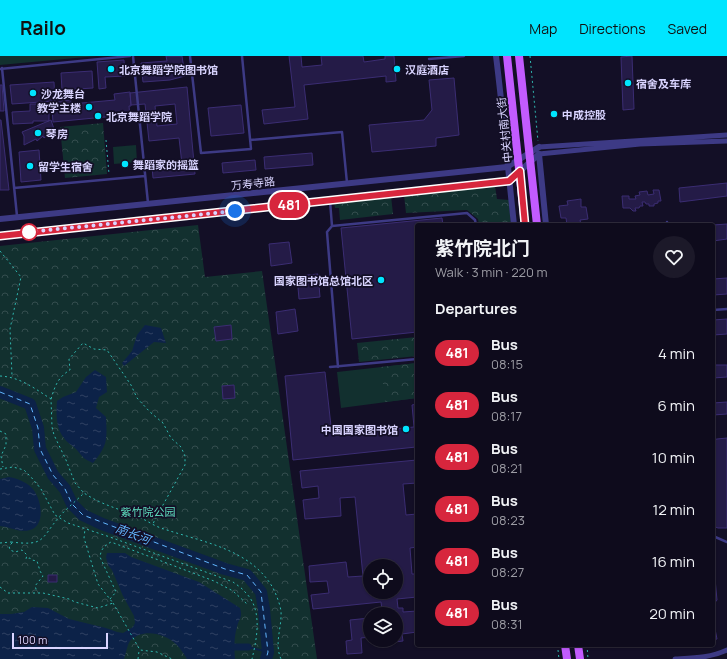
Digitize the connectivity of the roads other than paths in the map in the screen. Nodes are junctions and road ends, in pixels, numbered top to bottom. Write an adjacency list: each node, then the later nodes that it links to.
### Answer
1 (132, 56): 9 (lane); 18 (lane)
2 (190, 56): 11 (lane)
3 (242, 56): 11 (lane)
4 (464, 56): 8 (lane)
5 (496, 56): 16 (street, 中关村南大街)
6 (507, 56): 15 (main road, 中关村南大街)
7 (519, 56): 14 (main road, 中关村南大街)
8 (431, 58)
9 (1, 68): 21 (lane)
10 (727, 135): 13 (street)
11 (250, 140): 20 (lane)
12 (727, 141): 13 (street)
13 (539, 150): 14 (street); 30 (street)
14 (529, 158): 15 (street); 17 (street); 29 (main road, 中关村南大街)
15 (518, 160): 16 (street); 17 (main road, 中关村南大街)
16 (507, 167): 19 (street, 中关村南大街); 20 (street, 万寿寺路)
17 (520, 171): 19 (street); 28 (main road, 中关村南大街)
18 (145, 176): 21 (lane); 23 (lane)
19 (509, 181): 22 (street); 27 (street, 中关村南大街)
20 (347, 183): 23 (street, 万寿寺路)
21 (14, 188): 24 (lane)
22 (330, 201): 31 (lane); 32 (street)
23 (148, 204): 24 (street, 万寿寺路)
24 (17, 217): 25 (street, 万寿寺路)
25 (0, 219)
26 (476, 223): 31 (lane)
27 (514, 223)
28 (525, 223)
29 (537, 223)
30 (546, 223)
31 (332, 226): 37 (lane)
32 (0, 236)
33 (727, 309): 34 (lane)
34 (715, 310)
35 (415, 359): 37 (lane)
36 (330, 367): 37 (lane)
37 (338, 367)
38 (715, 537): 39 (lane)
39 (727, 542)
40 (565, 647): 43 (main road)
41 (578, 647): 44 (main road)
42 (727, 650): 45 (street)
43 (567, 659)
44 (580, 659)
45 (675, 659)

